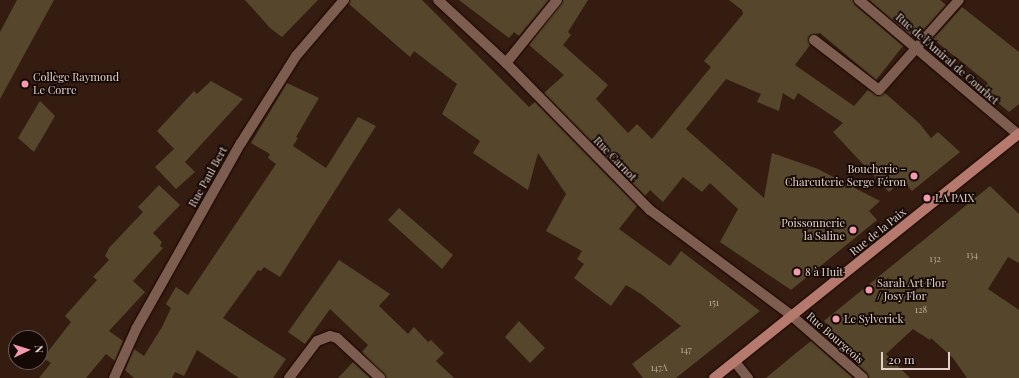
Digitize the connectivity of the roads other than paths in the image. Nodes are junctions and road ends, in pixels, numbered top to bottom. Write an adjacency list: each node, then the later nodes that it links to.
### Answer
1 (344, 0): 12 (street, Rue Paul Bert)
2 (438, 0): 8 (street, Rue Carnot)
3 (557, 0): 8 (street)
4 (859, 0): 7 (street, Rue de l'Amiral de Courbet)
5 (959, 0): 7 (street)
6 (814, 40): 7 (street)
7 (916, 48): 9 (street, Rue de l'Amiral de Courbet)
8 (506, 63): 10 (street, Rue Carnot)
9 (1019, 135): 10 (main road, Rue de la Paix)
10 (792, 316): 11 (main road, Rue de la Paix); 17 (street, Rue Bourgeois)
11 (735, 362): 15 (main road, Rue de la Paix); 16 (street)
12 (114, 378)
13 (289, 378): 14 (street)
14 (380, 378)
15 (714, 378)
16 (748, 378)
17 (863, 378)

